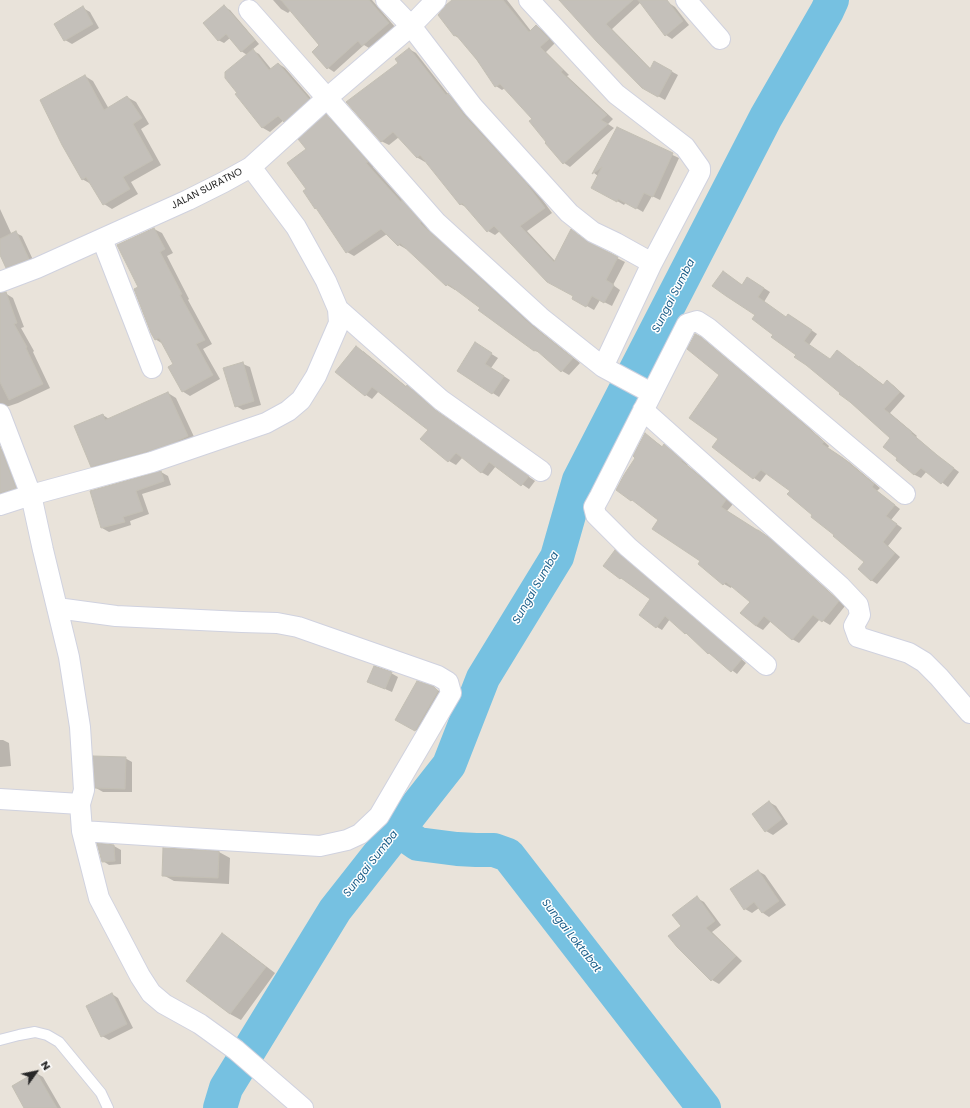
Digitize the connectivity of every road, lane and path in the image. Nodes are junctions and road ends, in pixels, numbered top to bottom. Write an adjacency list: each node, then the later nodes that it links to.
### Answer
1 (386, 0): 6 (street)
2 (436, 0): 6 (street, JALAN SURATNO)
3 (529, 0): 11 (street)
4 (686, 0): 7 (street)
5 (249, 10): 8 (street)
6 (411, 26): 8 (street, JALAN SURATNO); 11 (street)
7 (720, 39)
8 (327, 98): 9 (street, JALAN SURATNO); 15 (street)
9 (251, 167): 10 (street, JALAN SURATNO); 13 (street)
10 (102, 239): 12 (street, JALAN SURATNO); 14 (street)
11 (652, 263): 15 (street)
12 (0, 282)
13 (338, 309): 18 (street); 20 (street)
14 (152, 368)
15 (609, 370): 16 (street)
16 (646, 397): 19 (street); 23 (street); 24 (street)
17 (0, 414): 20 (street)
18 (541, 471)
19 (905, 494)
20 (31, 495): 21 (street); 22 (street)
21 (0, 505)
22 (57, 608): 26 (street); 27 (street)
23 (766, 665)
24 (970, 713)
25 (0, 799): 26 (street)
26 (80, 804): 27 (street)
27 (82, 830): 30 (street)
28 (0, 1040): 29 (lane)
29 (108, 1108)
30 (303, 1108)

